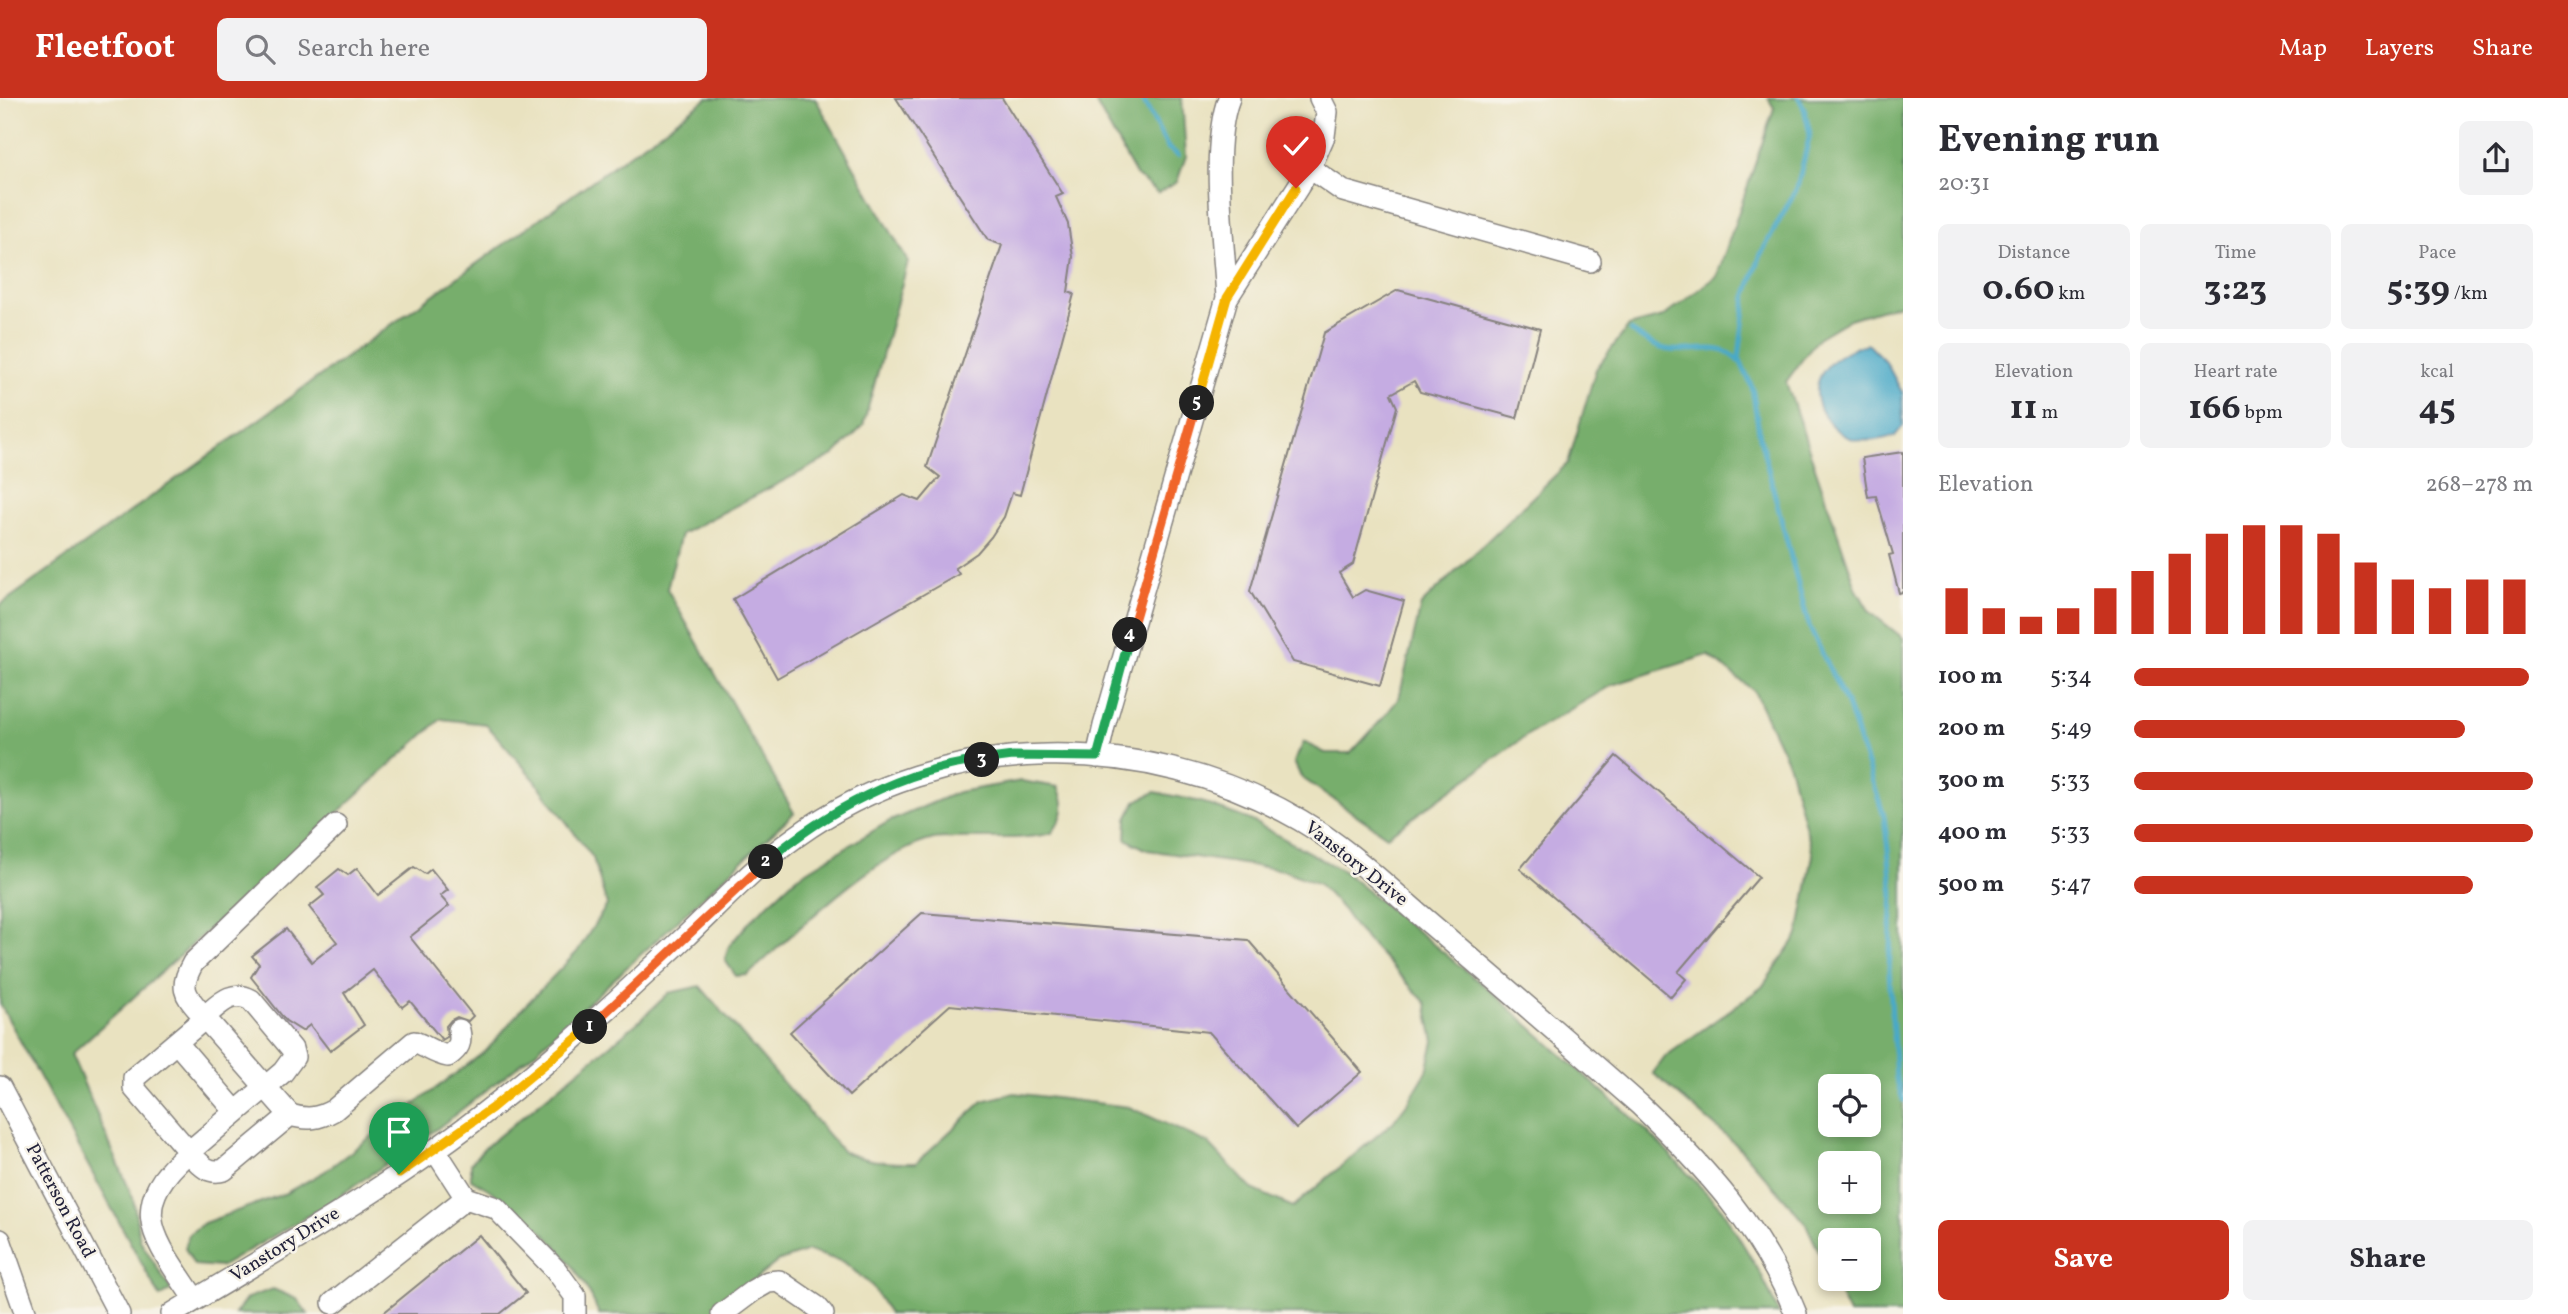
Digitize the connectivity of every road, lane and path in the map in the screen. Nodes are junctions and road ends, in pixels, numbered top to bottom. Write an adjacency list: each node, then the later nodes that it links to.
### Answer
1 (1229, 98): 5 (street)
2 (1320, 98): 3 (street)
3 (1310, 168): 4 (street); 5 (street)
4 (1590, 261)
5 (1227, 298): 6 (street)
6 (1097, 757): 15 (street, Vanstory Drive); 27 (street, Vanstory Drive)
7 (336, 825): 8 (street)
8 (205, 1017): 10 (street); 12 (street); 12 (street)
9 (459, 1030): 14 (street)
10 (177, 1042): 13 (street); 16 (street)
11 (0, 1087): 22 (street, Patterson Road)
12 (265, 1087): 13 (street); 14 (street)
13 (236, 1112): 16 (street)
14 (290, 1115): 16 (street)
15 (435, 1150): 17 (street); 20 (street, Vanstory Drive)
16 (189, 1152): 20 (street)
17 (466, 1198): 19 (street); 24 (street)
18 (0, 1240): 21 (street)
19 (333, 1303)
20 (197, 1305): 23 (street, Vanstory Drive)
21 (26, 1314)
22 (119, 1314)
23 (172, 1314)
24 (575, 1314)
25 (722, 1314): 26 (street)
26 (823, 1314)
27 (1796, 1314)

